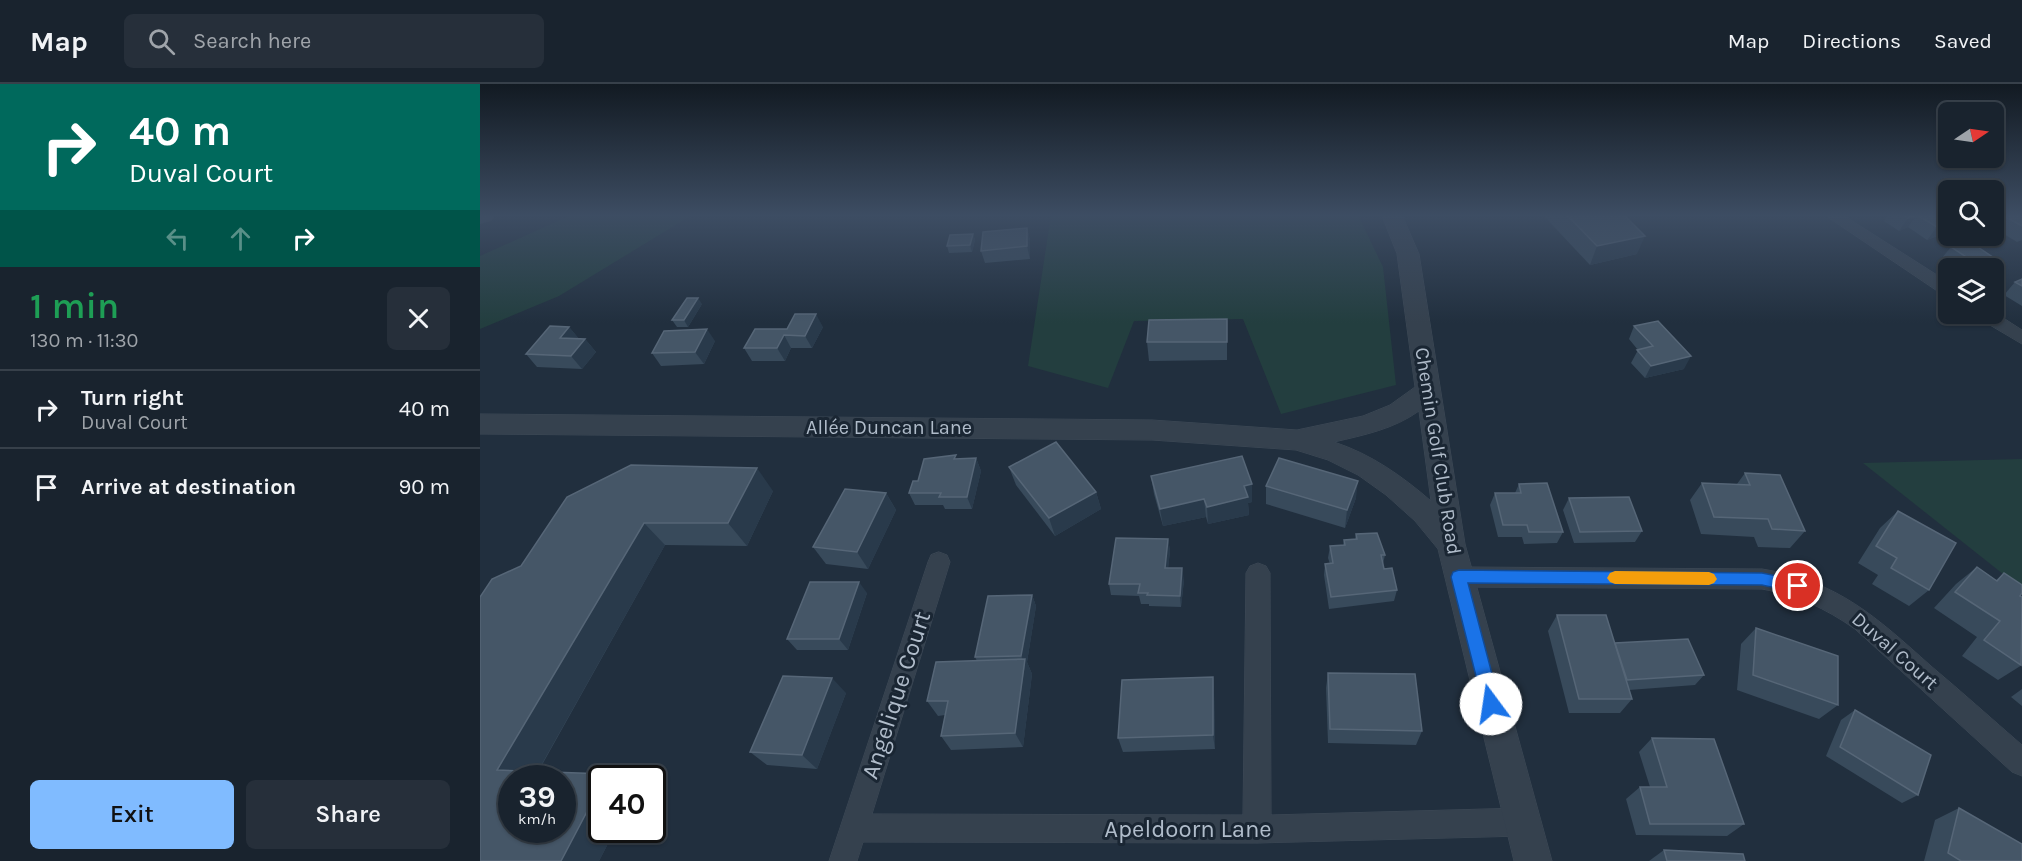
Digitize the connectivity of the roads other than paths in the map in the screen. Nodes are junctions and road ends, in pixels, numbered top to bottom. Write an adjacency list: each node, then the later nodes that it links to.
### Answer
1 (1407, 251): 6 (street, Chemin Golf Club Road)
2 (1889, 251): 3 (street)
3 (1938, 283)
4 (2000, 324): 5 (street)
5 (2022, 338)
6 (1428, 391): 8 (street); 9 (street, Chemin Golf Club Road)
7 (480, 424): 8 (street, Allée Duncan Lane)
8 (1297, 440): 9 (street)
9 (1451, 544): 12 (street, Chemin Golf Club Road)
10 (939, 562): 15 (street, Angelique Court)
11 (1258, 573): 16 (street)
12 (1459, 577): 13 (street, Duval Court); 14 (street, Chemin Golf Club Road)
13 (2022, 763)
14 (1522, 822): 16 (street, Apeldoorn Lane); 18 (street, Chemin Golf Club Road)
15 (854, 828): 16 (street, Apeldoorn Lane); 17 (street, Angelique Court)
16 (1257, 829)
17 (843, 861)
18 (1533, 861)

